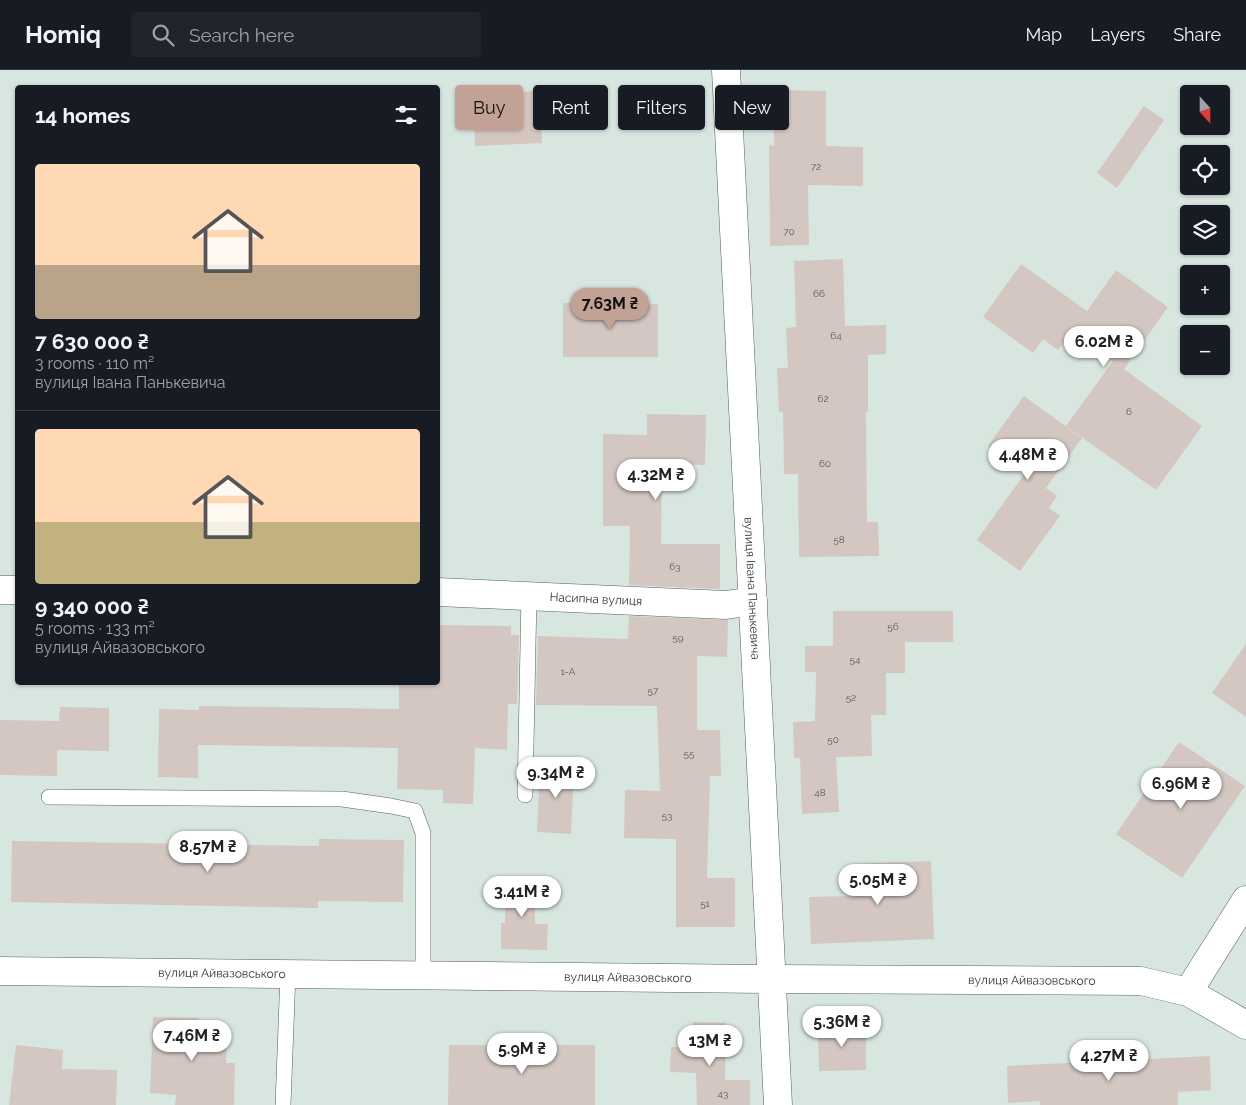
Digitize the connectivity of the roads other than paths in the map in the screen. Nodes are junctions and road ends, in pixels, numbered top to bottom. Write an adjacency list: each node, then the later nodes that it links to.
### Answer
1 (726, 70): 6 (street, вулиця Івана Панькевича)
2 (0, 590): 3 (street)
3 (15, 590)
4 (440, 592): 5 (street, Насипна вулиця)
5 (529, 595): 6 (street, Насипна вулиця); 7 (lane)
6 (753, 601): 13 (street, вулиця Івана Панькевича)
7 (525, 795)
8 (49, 797): 12 (lane)
9 (1246, 900): 14 (street)
10 (0, 971): 11 (street, вулиця Айвазовського)
11 (288, 973): 12 (street, вулиця Айвазовського); 16 (lane)
12 (423, 974): 13 (street, вулиця Айвазовського)
13 (772, 979): 14 (street, вулиця Айвазовського); 17 (street, вулиця Івана Панькевича)
14 (1188, 992): 15 (street, вулиця Айвазовського)
15 (1246, 1025)
16 (283, 1105)
17 (778, 1105)

